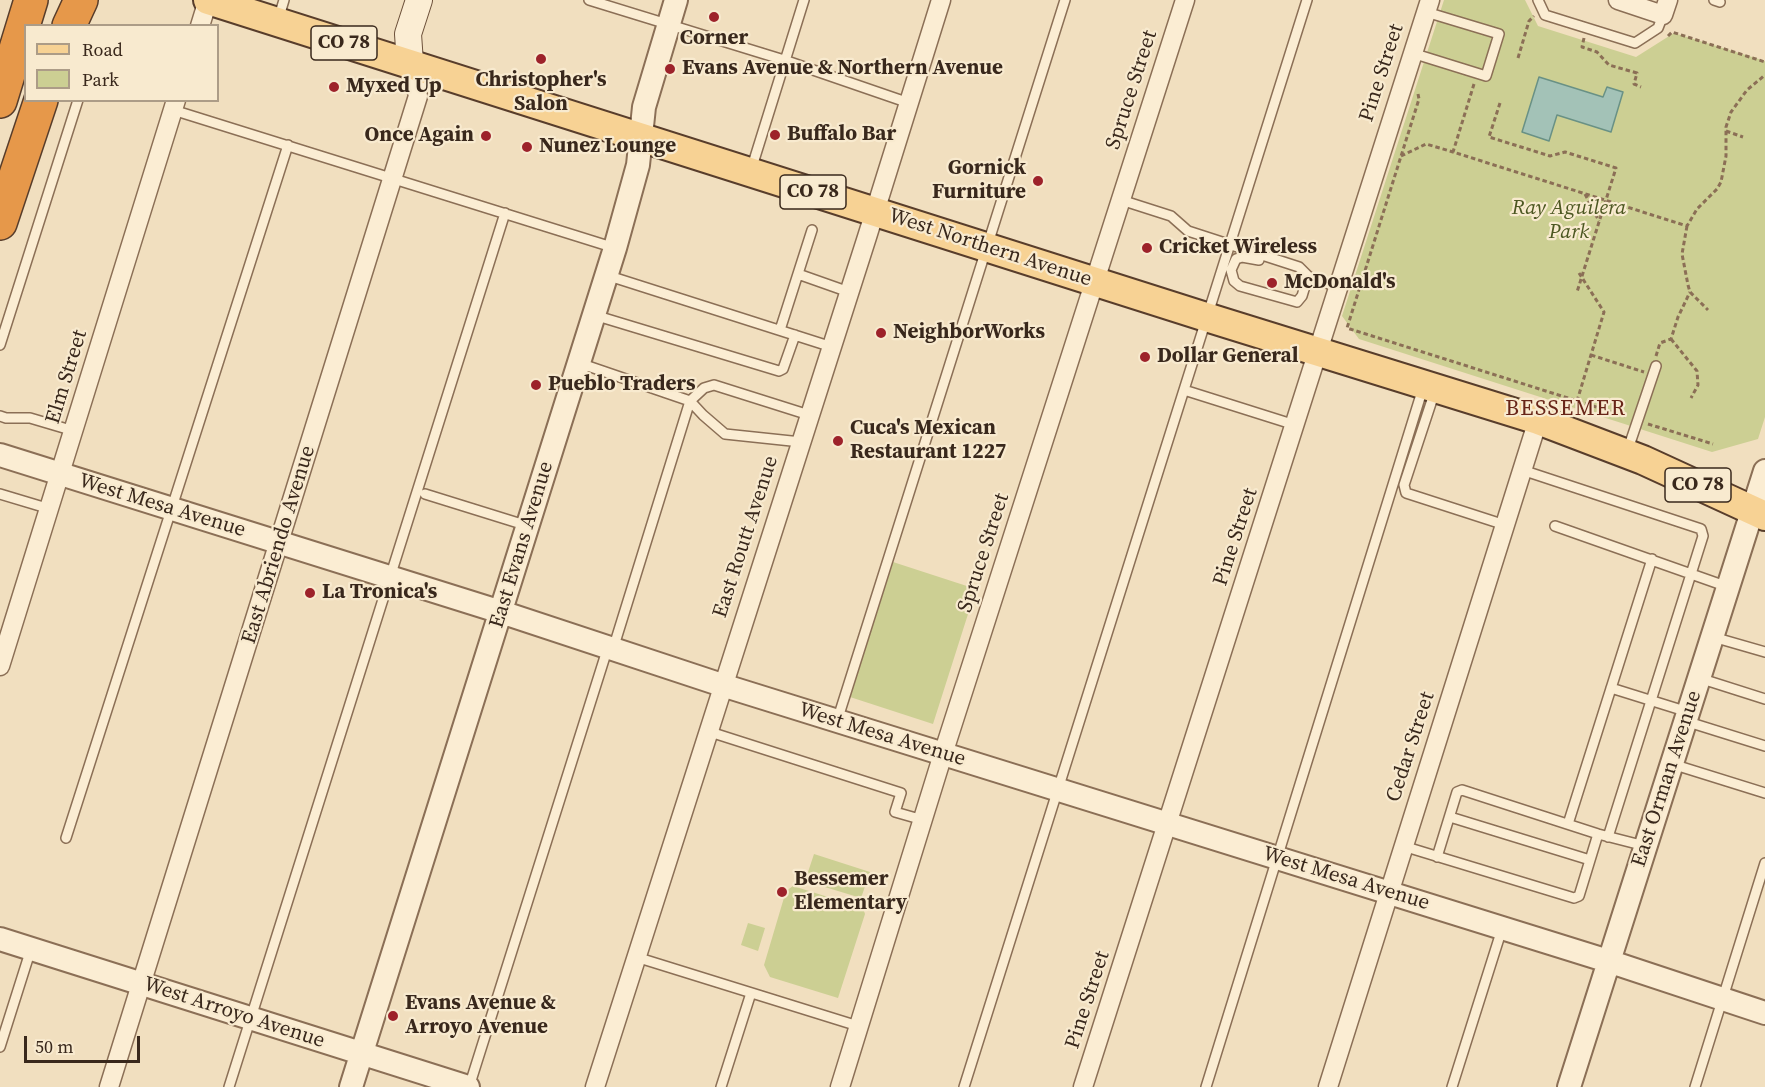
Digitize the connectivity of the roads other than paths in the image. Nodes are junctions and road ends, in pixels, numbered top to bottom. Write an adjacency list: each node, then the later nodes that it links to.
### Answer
1 (75, 0): 18 (highway)
2 (81, 0): 19 (highway)
3 (208, 0): 17 (main road, West Northern Avenue / CO 78); 20 (street)
4 (419, 0): 24 (main road, East Abriendo Avenue)
5 (589, 0): 21 (lane)
6 (676, 0): 21 (street, East Evans Avenue)
7 (804, 0): 23 (lane)
8 (941, 0): 28 (street, East Routt Avenue)
9 (1065, 0): 40 (lane)
10 (1185, 0): 34 (street, Spruce Street)
11 (1307, 0): 39 (lane)
12 (1538, 0): 16 (lane)
13 (1618, 0): 16 (street)
14 (30, 2): 25 (highway)
15 (1428, 6): 22 (street, Pine Street); 22 (lane)
16 (1665, 7)
17 (281, 11): 24 (main road, West Northern Avenue / CO 78)
18 (69, 24)
19 (69, 24)
20 (201, 24)
21 (669, 26): 23 (lane); 30 (street, East Evans Avenue)
22 (1412, 53): 47 (street, Pine Street)
23 (784, 60): 28 (lane); 32 (lane)
24 (410, 63): 30 (main road, West Northern Avenue / CO 78); 33 (street, East Abriendo Avenue)
25 (0, 101)
26 (41, 102): 37 (highway)
27 (77, 102): 53 (lane)
28 (909, 103): 35 (street, East Routt Avenue)
29 (175, 105): 31 (lane); 65 (street, Elm Street)
30 (641, 138): 32 (main road, West Northern Avenue / CO 78); 41 (street, East Evans Avenue)
31 (288, 145): 33 (lane); 75 (lane)
32 (750, 172): 35 (main road, West Northern Avenue / CO 78)
33 (393, 177): 36 (lane); 80 (street, East Abriendo Avenue)
34 (1120, 200): 39 (lane); 46 (street, Spruce Street)
35 (875, 212): 40 (main road, West Northern Avenue / CO 78); 48 (street, East Routt Avenue)
36 (505, 213): 41 (lane); 83 (lane)
37 (0, 223)
38 (812, 230): 43 (lane)
39 (1229, 245): 42 (lane); 50 (lane)
40 (987, 247): 46 (main road, West Northern Avenue / CO 78); 96 (lane)
41 (615, 248): 44 (street, East Evans Avenue)
42 (1280, 261): 45 (lane); 45 (lane)
43 (798, 274): 48 (lane); 51 (lane)
44 (606, 275): 49 (street, East Evans Avenue); 51 (lane)
45 (1308, 276): 47 (lane)
46 (1094, 281): 50 (main road, West Northern Avenue / CO 78); 99 (street, Spruce Street)
47 (1338, 286): 55 (street, Pine Street)
48 (849, 292): 54 (street, East Routt Avenue)
49 (594, 315): 52 (lane); 56 (street, East Evans Avenue)
50 (1206, 317): 55 (main road, West Northern Avenue / CO 78); 59 (lane)
51 (780, 330): 52 (lane)
52 (795, 335): 54 (lane)
53 (0, 345)
54 (832, 346): 61 (street, East Routt Avenue)
55 (1317, 352): 58 (main road, West Northern Avenue / CO 78); 64 (street, Pine Street)
56 (579, 363): 60 (lane); 78 (street, East Evans Avenue)
57 (1655, 366): 67 (lane)
58 (1430, 388): 63 (main road, West Northern Avenue / CO 78); 77 (lane); 112 (lane)
59 (1184, 390): 64 (lane); 101 (lane)
60 (690, 401): 61 (lane); 66 (lane); 87 (lane)
61 (809, 415): 66 (street, East Routt Avenue)
62 (0, 416): 65 (lane)
63 (1538, 420): 67 (main road, West Northern Avenue / CO 78); 69 (street, Cedar Street)
64 (1295, 424): 105 (street, Pine Street)
65 (74, 432): 71 (street, Elm Street)
66 (801, 442): 91 (street, East Routt Avenue)
67 (1627, 454): 76 (main road, West Northern Avenue / CO 78)
68 (0, 455): 71 (street, West Mesa Avenue)
69 (1522, 470): 77 (street, Cedar Street); 82 (lane)
70 (1765, 471): 76 (street, East Orman Avenue)
71 (60, 475): 74 (street, Elm Street); 75 (street, West Mesa Avenue)
72 (0, 494): 74 (lane)
73 (425, 494): 78 (lane)
74 (50, 509): 89 (street, Elm Street)
75 (171, 509): 80 (street, West Mesa Avenue); 108 (lane)
76 (1759, 513): 84 (street, East Orman Avenue)
77 (1505, 525): 109 (street, Cedar Street)
78 (528, 526): 85 (street, East Evans Avenue)
79 (1555, 526): 81 (lane)
80 (280, 543): 83 (street, West Mesa Avenue); 121 (street, East Abriendo Avenue)
81 (1652, 559): 82 (lane); 92 (lane)
82 (1691, 574): 84 (lane); 94 (lane)
83 (390, 578): 85 (street, West Mesa Avenue); 125 (lane)
84 (1729, 588): 86 (street, East Orman Avenue)
85 (501, 612): 87 (street, West Mesa Avenue); 128 (street, East Evans Avenue)
86 (1713, 637): 88 (lane); 90 (street, East Orman Avenue)
87 (611, 648): 91 (street, West Mesa Avenue); 132 (lane)
88 (1765, 652)
89 (0, 666)
90 (1699, 678): 93 (lane); 95 (street, East Orman Avenue)
91 (722, 685): 96 (street, West Mesa Avenue); 97 (street, East Routt Avenue)
92 (1611, 688): 94 (lane); 106 (lane)
93 (1765, 699)
94 (1651, 701): 95 (lane); 107 (lane)
95 (1687, 717): 98 (lane); 100 (street, East Orman Avenue)
96 (837, 721): 99 (street, West Mesa Avenue)
97 (707, 731): 104 (lane); 119 (street, East Routt Avenue)
98 (1765, 746)
99 (943, 754): 101 (street, West Mesa Avenue); 104 (street, Spruce Street)
100 (1672, 764): 102 (lane); 110 (street, East Orman Avenue)
101 (1056, 789): 105 (street, West Mesa Avenue); 136 (lane)
102 (1765, 793)
103 (1449, 817): 106 (lane); 111 (lane); 113 (lane)
104 (923, 820): 126 (street, Spruce Street)
105 (1168, 824): 112 (street, West Mesa Avenue); 137 (street, Pine Street)
106 (1568, 824): 107 (lane)
107 (1603, 835): 110 (lane); 113 (lane)
108 (66, 838)
109 (1403, 846): 111 (lane); 115 (street, Cedar Street)
110 (1645, 846): 120 (street, East Orman Avenue)
111 (1437, 856): 113 (lane)
112 (1277, 858): 115 (street, West Mesa Avenue); 138 (lane)
113 (1590, 860)
114 (1765, 863): 123 (lane)
115 (1389, 892): 116 (street, West Mesa Avenue); 139 (street, Cedar Street)
116 (1502, 927): 120 (street, West Mesa Avenue); 140 (lane)
117 (0, 939): 118 (street, West Arroyo Avenue)
118 (31, 949): 121 (street, West Arroyo Avenue); 127 (lane)
119 (636, 957): 122 (lane); 133 (street, East Routt Avenue)
120 (1608, 961): 123 (street, West Mesa Avenue); 141 (street, East Orman Avenue)
121 (143, 984): 125 (street, West Arroyo Avenue); 129 (street, East Abriendo Avenue)
122 (751, 993): 126 (lane); 134 (lane)
123 (1723, 999): 124 (street, West Mesa Avenue); 142 (lane)
124 (1765, 1013)
125 (251, 1018): 128 (street, West Arroyo Avenue); 130 (lane)
126 (858, 1026): 135 (street, Spruce Street)
127 (0, 1047)
128 (362, 1054): 131 (street, East Evans Avenue); 132 (street, West Arroyo Avenue)
129 (110, 1087)
130 (229, 1087)
131 (351, 1087)
132 (469, 1087)
133 (595, 1087)
134 (721, 1087)
135 (840, 1087)
136 (964, 1087)
137 (1083, 1087)
138 (1206, 1087)
139 (1328, 1087)
140 (1452, 1087)
141 (1569, 1087)
142 (1695, 1087)

